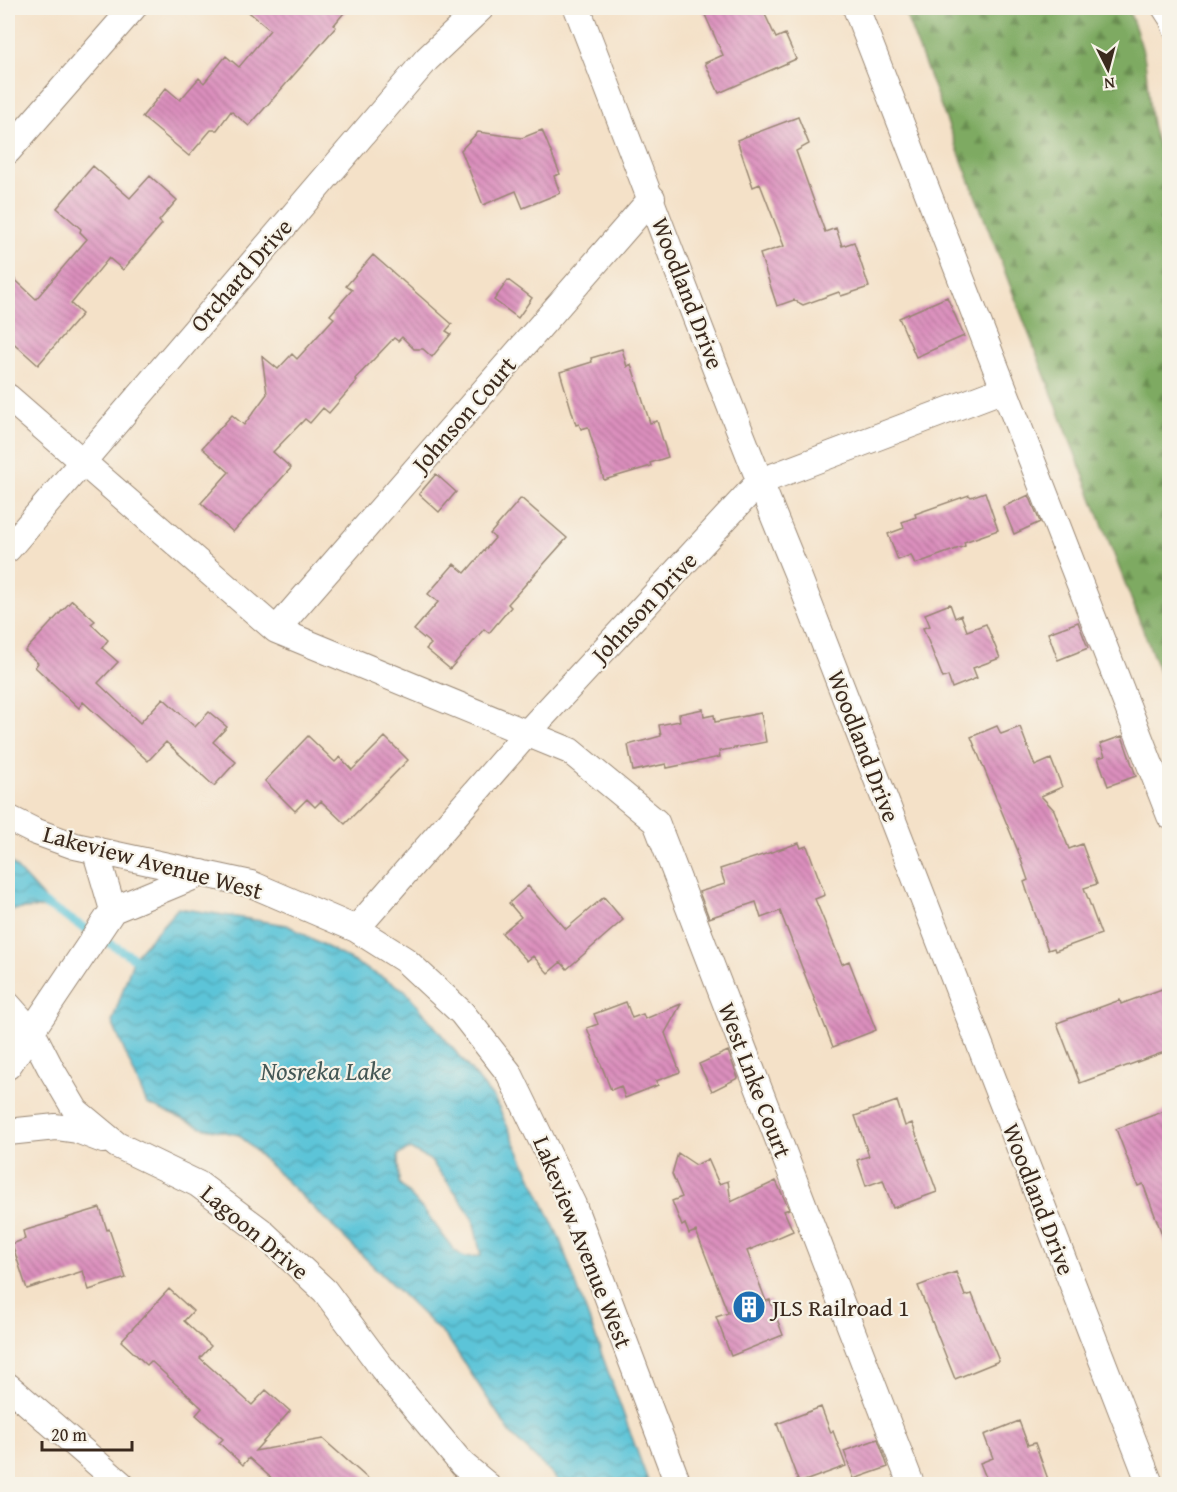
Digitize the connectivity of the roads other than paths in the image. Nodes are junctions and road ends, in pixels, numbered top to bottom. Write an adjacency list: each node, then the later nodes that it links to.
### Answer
1 (133, 8): 7 (street)
2 (482, 8): 11 (street, Orchard Drive)
3 (577, 8): 8 (street, Woodland Drive)
4 (856, 8): 9 (street)
5 (1157, 8): 6 (lane)
6 (1170, 33)
7 (8, 151)
8 (652, 198): 12 (street, Woodland Drive); 14 (street, Johnson Court)
9 (1004, 389): 12 (street, Johnson Drive); 16 (street)
10 (8, 397): 11 (street)
11 (80, 462): 13 (street, Orchard Drive); 14 (street, West Lnke Court)
12 (759, 482): 15 (street, Johnson Drive); 32 (street, Woodland Drive)
13 (8, 549)
14 (276, 630): 15 (street, West Lnke Court)
15 (528, 732): 21 (street, Johnson Drive); 31 (street, West Lnke Court)
16 (1170, 816)
17 (8, 818): 18 (street, Lakeview Avenue West)
18 (95, 849): 19 (street, Lakeview Avenue West); 20 (street)
19 (202, 873): 20 (street); 21 (street, Lakeview Avenue West)
20 (113, 910): 23 (street)
21 (356, 929): 30 (street, Lakeview Avenue West)
22 (8, 1005): 23 (street, Lagoon Drive)
23 (32, 1032): 24 (street); 26 (street, Lagoon Drive)
24 (8, 1066)
25 (8, 1131): 26 (street)
26 (117, 1145): 29 (street, Lagoon Drive)
27 (8, 1386): 28 (street)
28 (121, 1485)
29 (486, 1485)
30 (678, 1485)
31 (911, 1485)
32 (1150, 1485)

